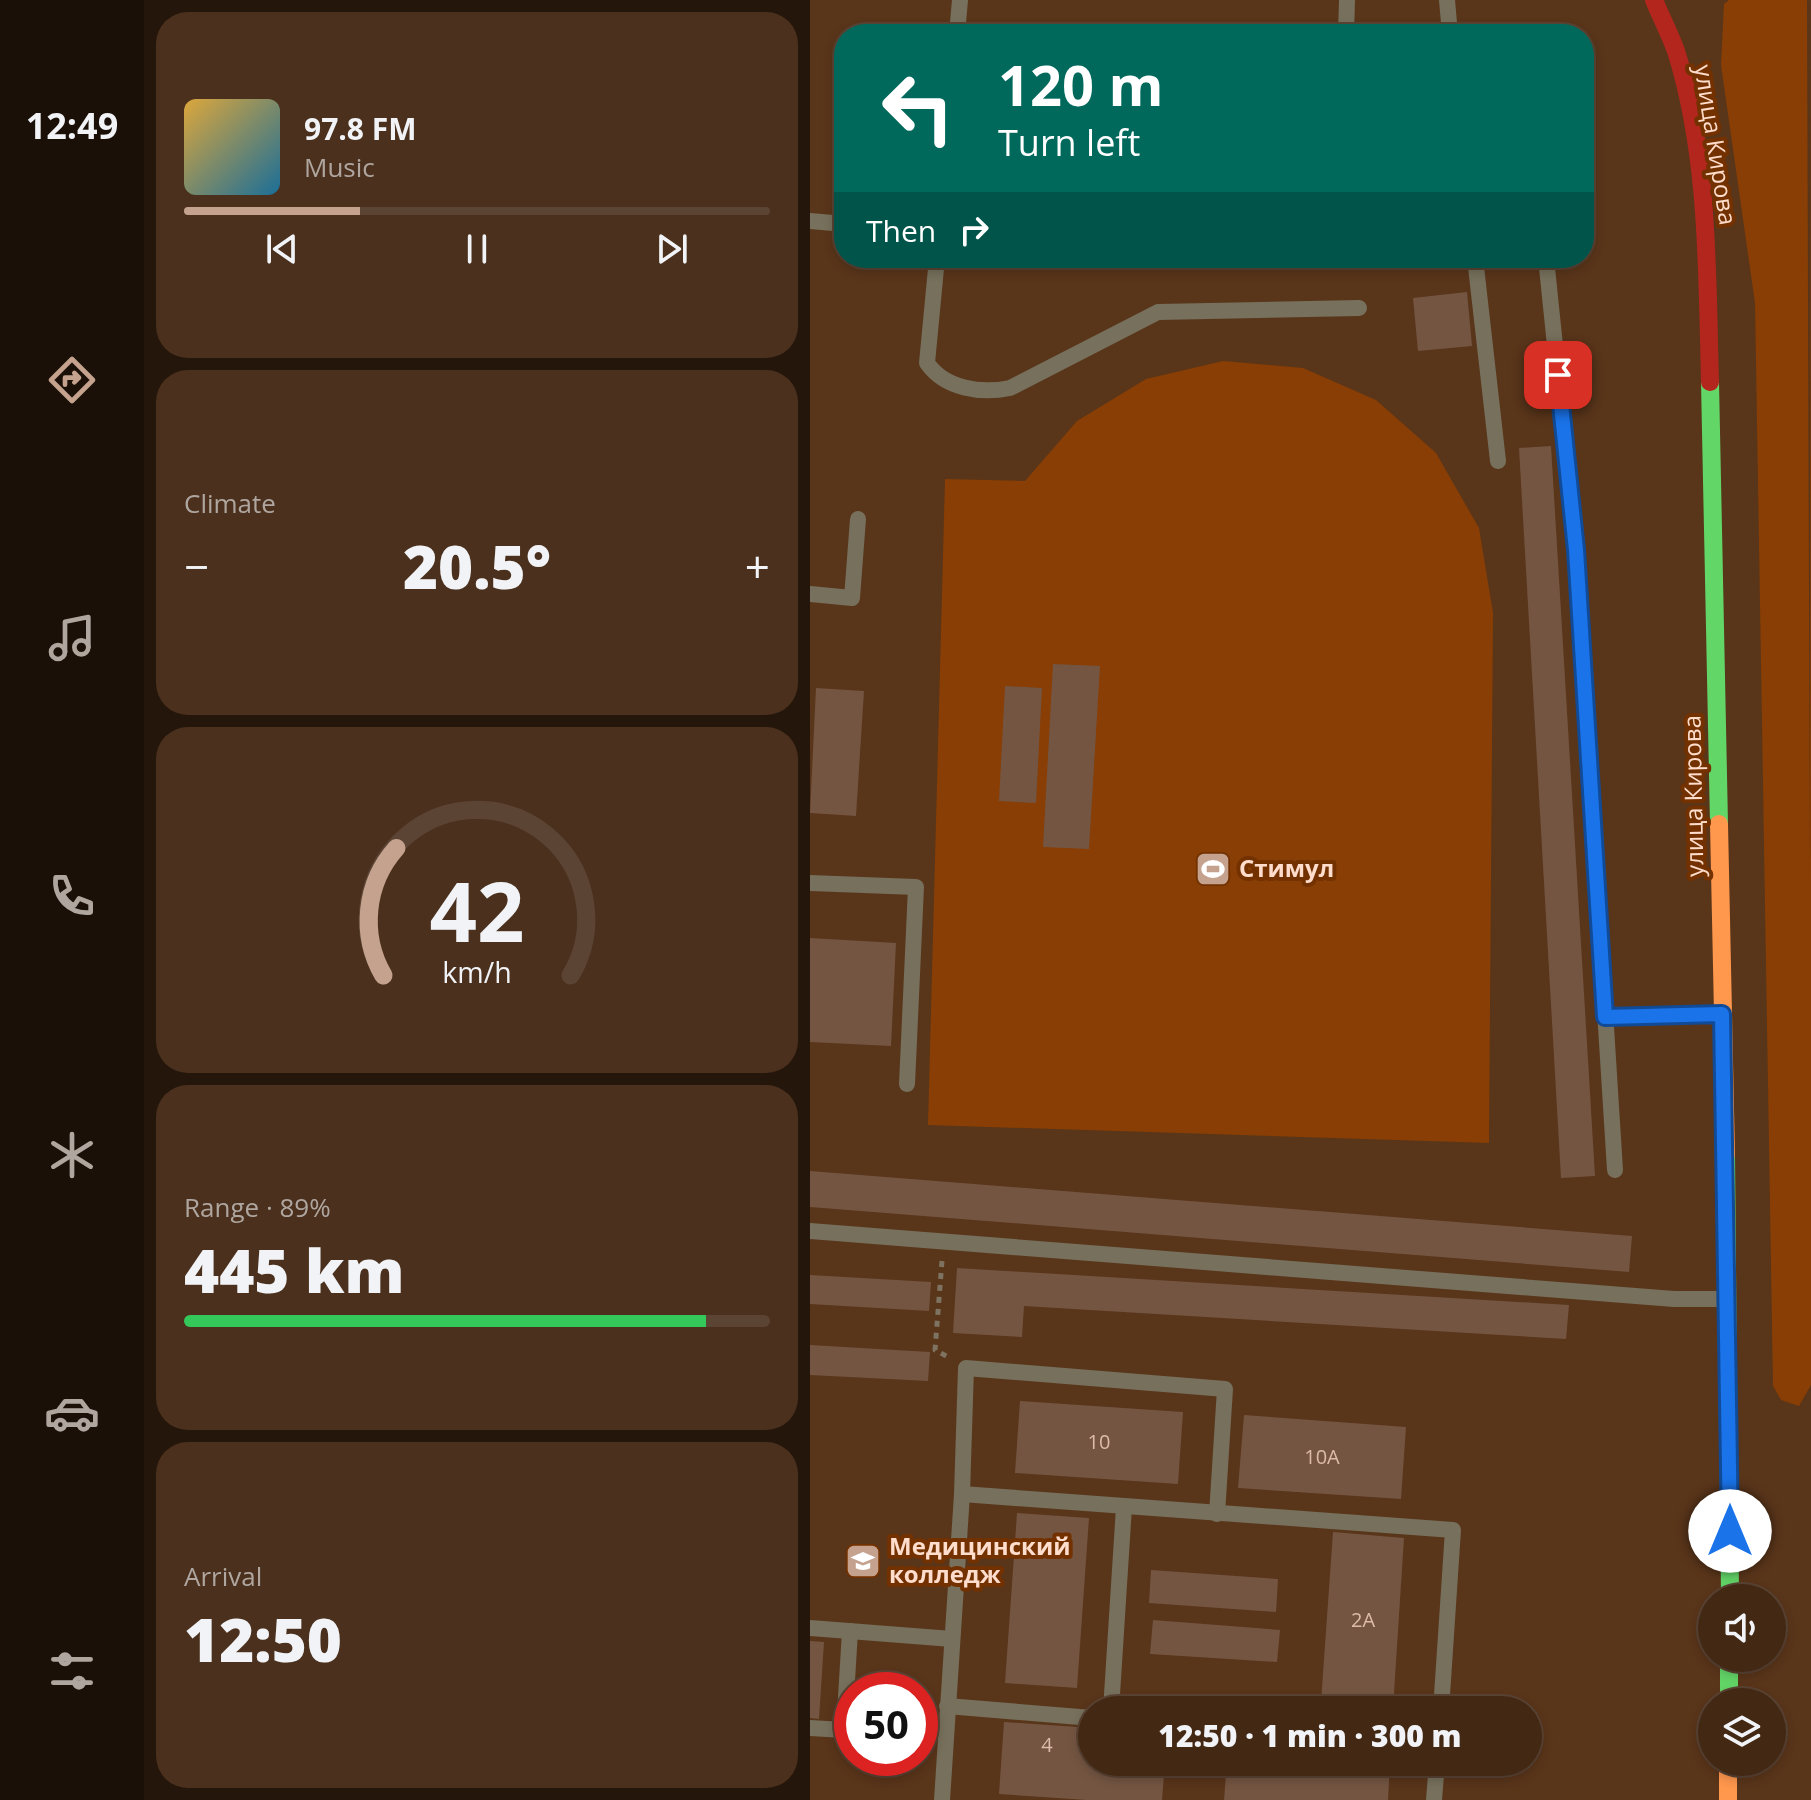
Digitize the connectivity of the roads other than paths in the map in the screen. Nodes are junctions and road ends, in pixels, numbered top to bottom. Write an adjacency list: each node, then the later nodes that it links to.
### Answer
1 (960, 0): 5 (lane)
2 (1347, 0): 6 (lane)
3 (1447, 0): 7 (lane)
4 (1654, 0): 18 (main road, улица Кирова)
5 (958, 24)
6 (1346, 24)
7 (1449, 24)
8 (810, 221): 9 (lane)
9 (834, 223)
10 (936, 268): 13 (lane)
11 (1476, 268): 14 (lane)
12 (1547, 268): 19 (lane)
13 (1359, 308)
14 (1498, 461)
15 (858, 519): 16 (lane)
16 (810, 594)
17 (810, 883): 20 (lane)
18 (1722, 1014): 19 (lane); 23 (main road, улица Кирова)
19 (1605, 1017): 21 (lane)
20 (907, 1084)
21 (1615, 1170)
22 (810, 1231): 23 (lane)
23 (1729, 1300): 27 (main road, улица Кирова)
24 (962, 1494): 25 (lane); 26 (lane); 30 (lane)
25 (1124, 1507): 26 (lane); 31 (lane)
26 (1217, 1514): 32 (lane)
27 (1730, 1584)
28 (810, 1628): 29 (lane)
29 (850, 1631): 30 (lane); 35 (lane)
30 (952, 1639): 33 (lane)
31 (1112, 1696)
32 (1442, 1696)
33 (947, 1706): 34 (lane); 38 (lane)
34 (1078, 1717)
35 (810, 1728)
36 (1436, 1776): 39 (lane)
37 (1728, 1776): 40 (main road)
38 (942, 1800)
39 (1434, 1800)
40 (1728, 1800)

